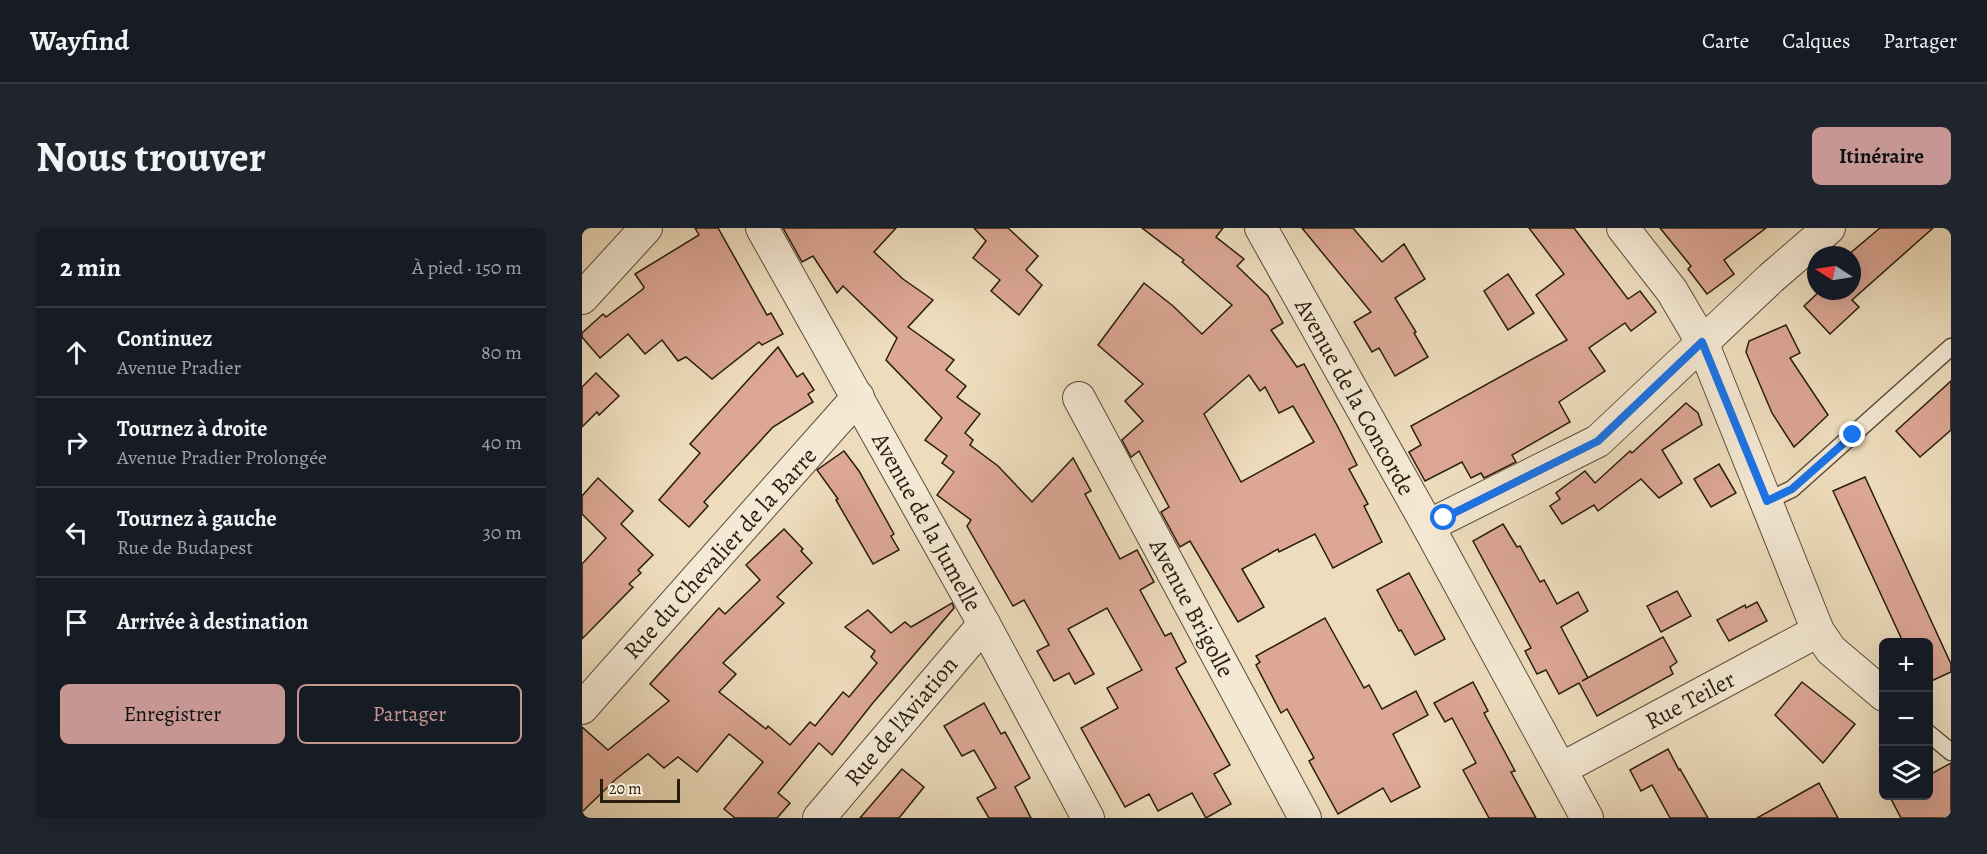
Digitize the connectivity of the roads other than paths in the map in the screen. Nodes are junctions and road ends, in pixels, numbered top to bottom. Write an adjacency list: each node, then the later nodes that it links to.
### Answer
1 (646, 228): 6 (street)
2 (762, 228): 9 (street, Avenue de la Jumelle)
3 (1261, 228): 12 (street, Avenue de la Concorde)
4 (1623, 228): 7 (street)
5 (1829, 228): 7 (street)
6 (582, 298)
7 (1702, 342): 11 (street); 12 (street)
8 (1951, 347): 11 (lane)
9 (858, 397): 13 (street, Avenue de la Jumelle); 16 (street, Rue du Chevalier de la Barre)
10 (1079, 398): 22 (street, Avenue Brigolle)
11 (1767, 501): 14 (street)
12 (1428, 526): 19 (street, Avenue de la Concorde)
13 (984, 624): 20 (street, Rue de l'Aviation); 21 (street, Avenue de la Jumelle)
14 (1818, 631): 15 (street); 19 (street, Rue Teiler)
15 (1880, 692)
16 (582, 708)
17 (1933, 736): 18 (lane)
18 (1951, 752)
19 (1561, 769): 23 (street, Avenue de la Concorde)
20 (819, 818)
21 (1088, 818)
22 (1305, 818)
23 (1587, 818)

